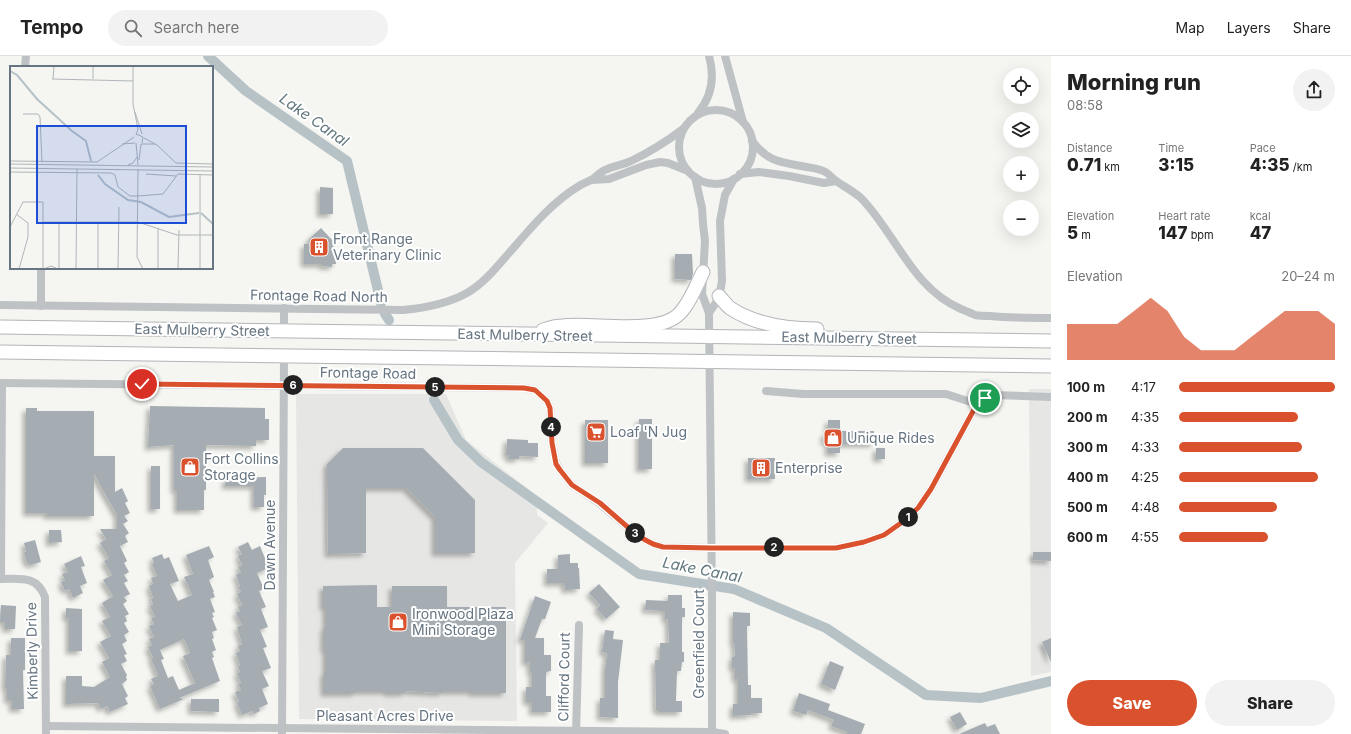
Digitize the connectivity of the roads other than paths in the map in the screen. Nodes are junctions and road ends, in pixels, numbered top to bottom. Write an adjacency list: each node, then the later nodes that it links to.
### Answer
1 (26, 56): 4 (street)
2 (709, 56): 5 (street)
3 (725, 56): 6 (street)
4 (25, 66)
5 (697, 115): 6 (street); 7 (street)
6 (743, 122): 8 (street)
7 (683, 130): 9 (street); 11 (street, Frontage Road North)
8 (752, 140): 10 (street); 12 (street)
9 (691, 174): 10 (street); 11 (street); 14 (street)
10 (737, 176): 12 (street); 15 (street)
11 (591, 180): 18 (street, Frontage Road North)
12 (836, 181): 20 (street)
13 (41, 269): 17 (street)
14 (703, 272): 19 (street); 23 (highway)
15 (719, 296): 19 (street); 25 (highway)
16 (0, 306): 17 (street, Frontage Road North)
17 (41, 306): 18 (street, Frontage Road North)
18 (284, 308): 22 (street)
19 (709, 313): 24 (street, Greenfield Court)
20 (1051, 318)
21 (0, 327): 22 (highway, East Mulberry Street)
22 (284, 331): 23 (highway, East Mulberry Street)
23 (521, 335): 24 (highway, East Mulberry Street)
24 (709, 336): 25 (highway, East Mulberry Street); 29 (street, Greenfield Court)
25 (906, 339): 26 (highway, East Mulberry Street)
26 (1051, 341)
27 (0, 352): 28 (highway, East Mulberry Street)
28 (284, 356): 29 (highway, East Mulberry Street); 32 (street, Dawn Avenue)
29 (709, 362): 30 (highway, East Mulberry Street); 36 (street, Greenfield Court)
30 (1051, 366)
31 (1, 383): 32 (street, Frontage Road); 37 (street)
32 (284, 385): 36 (street, Frontage Road); 41 (street, Dawn Avenue)
33 (766, 391): 35 (street)
34 (1051, 397): 35 (street)
35 (977, 404): 36 (street, Frontage Road)
36 (711, 548): 44 (street, Greenfield Court)
37 (0, 579): 39 (street, Kimberly Drive)
38 (579, 626): 43 (street, Clifford Court)
39 (46, 730): 40 (street, Pleasant Acres Drive)
40 (156, 731): 41 (street, Pleasant Acres Drive)
41 (282, 731): 42 (street, Pleasant Acres Drive)
42 (429, 731): 43 (street, Pleasant Acres Drive)
43 (576, 732): 44 (street, Pleasant Acres Drive)
44 (712, 733): 45 (street, Pleasant Acres Drive)
45 (725, 734)

